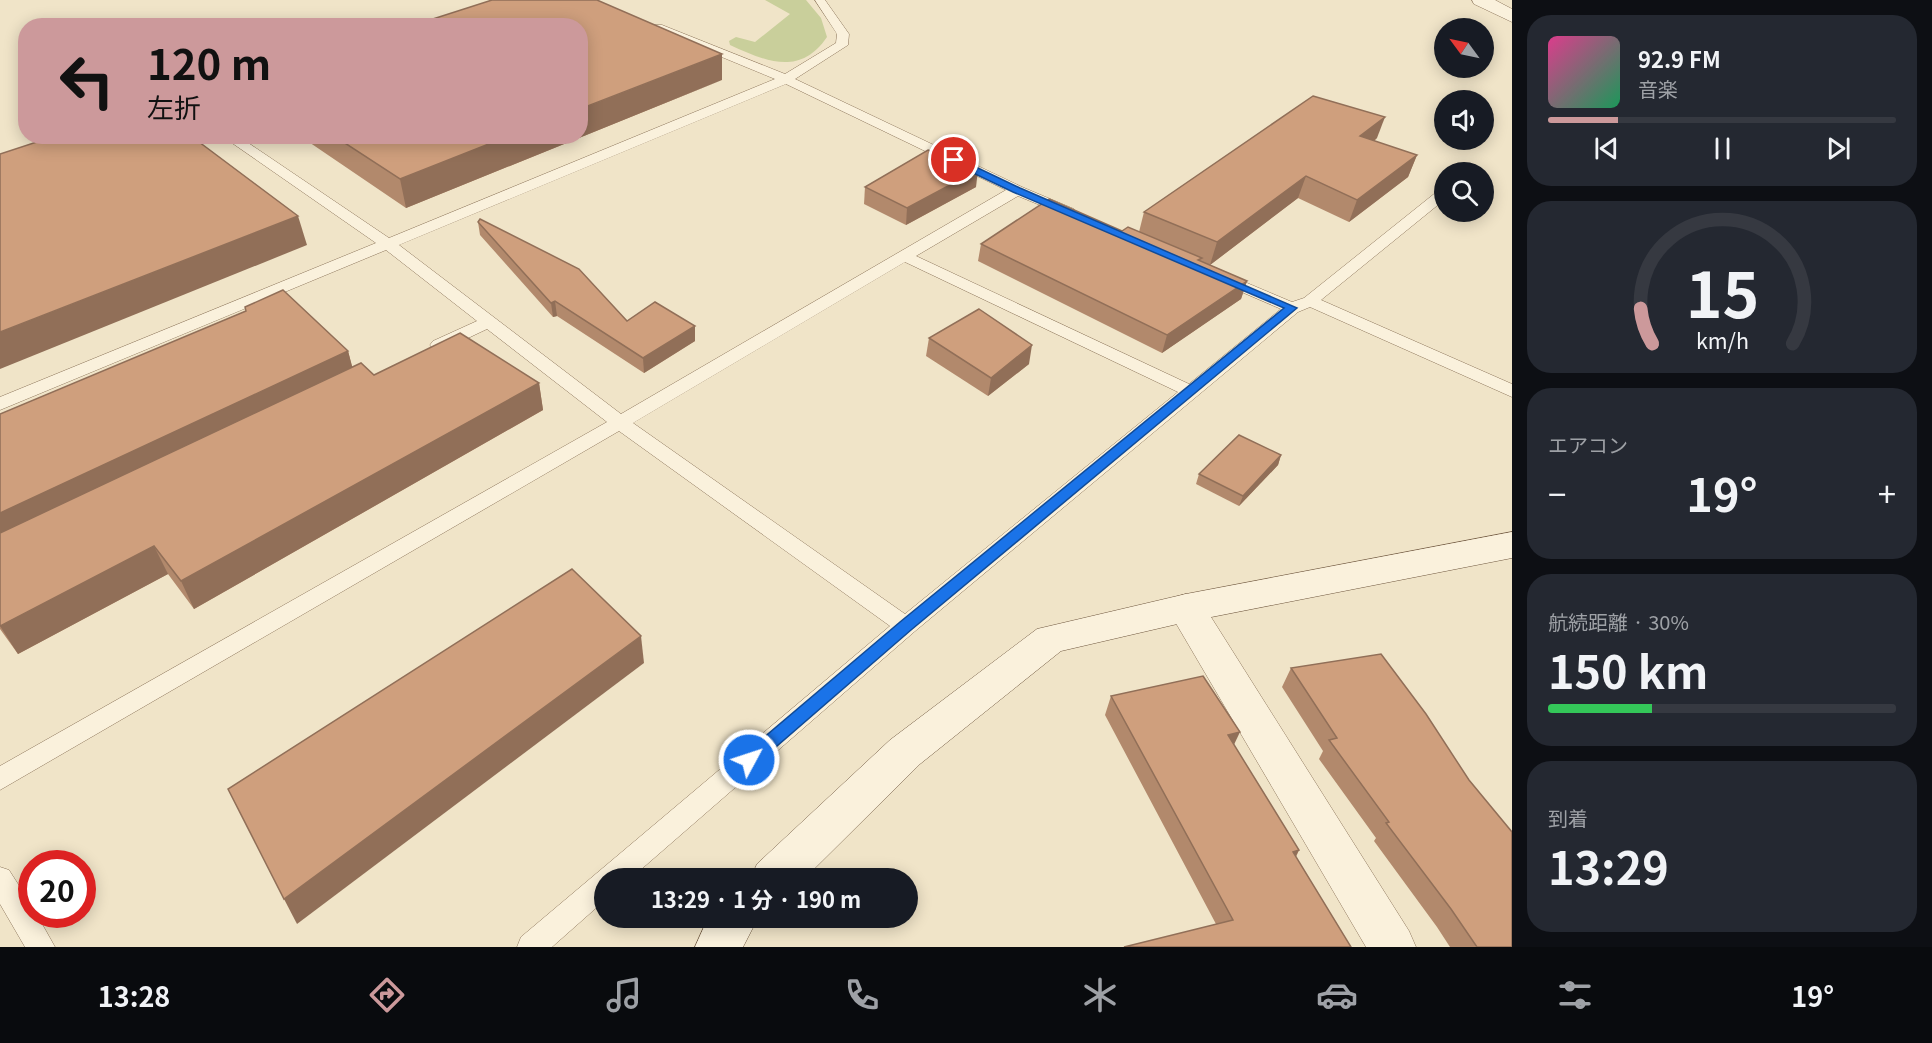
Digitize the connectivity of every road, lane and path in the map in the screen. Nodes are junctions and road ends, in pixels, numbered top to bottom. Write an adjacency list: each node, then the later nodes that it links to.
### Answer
1 (820, 0): 5 (lane)
2 (1481, 0): 3 (street)
3 (1512, 16)
4 (647, 22): 5 (lane)
5 (786, 79): 7 (lane); 10 (lane)
6 (240, 144): 10 (lane)
7 (1017, 190): 9 (lane); 11 (lane)
8 (1434, 201): 13 (lane)
9 (1083, 218)
10 (388, 244): 14 (lane); 18 (lane)
11 (904, 256): 16 (lane); 19 (lane)
12 (1204, 270): 13 (lane)
13 (1301, 305): 16 (lane); 17 (lane)
14 (488, 321): 15 (lane); 19 (lane)
15 (424, 353)
16 (1190, 391): 22 (lane)
17 (1512, 391)
18 (0, 404)
19 (620, 423): 22 (lane); 23 (lane)
20 (1512, 545): 21 (street)
21 (1186, 608): 25 (street); 32 (street)
22 (906, 626): 24 (lane)
23 (0, 780)
24 (623, 868)
25 (784, 868)
26 (0, 879): 29 (lane)
27 (594, 893): 30 (lane)
28 (728, 928): 31 (street)
29 (41, 947)
30 (531, 947)
31 (719, 947)
32 (1392, 947)

